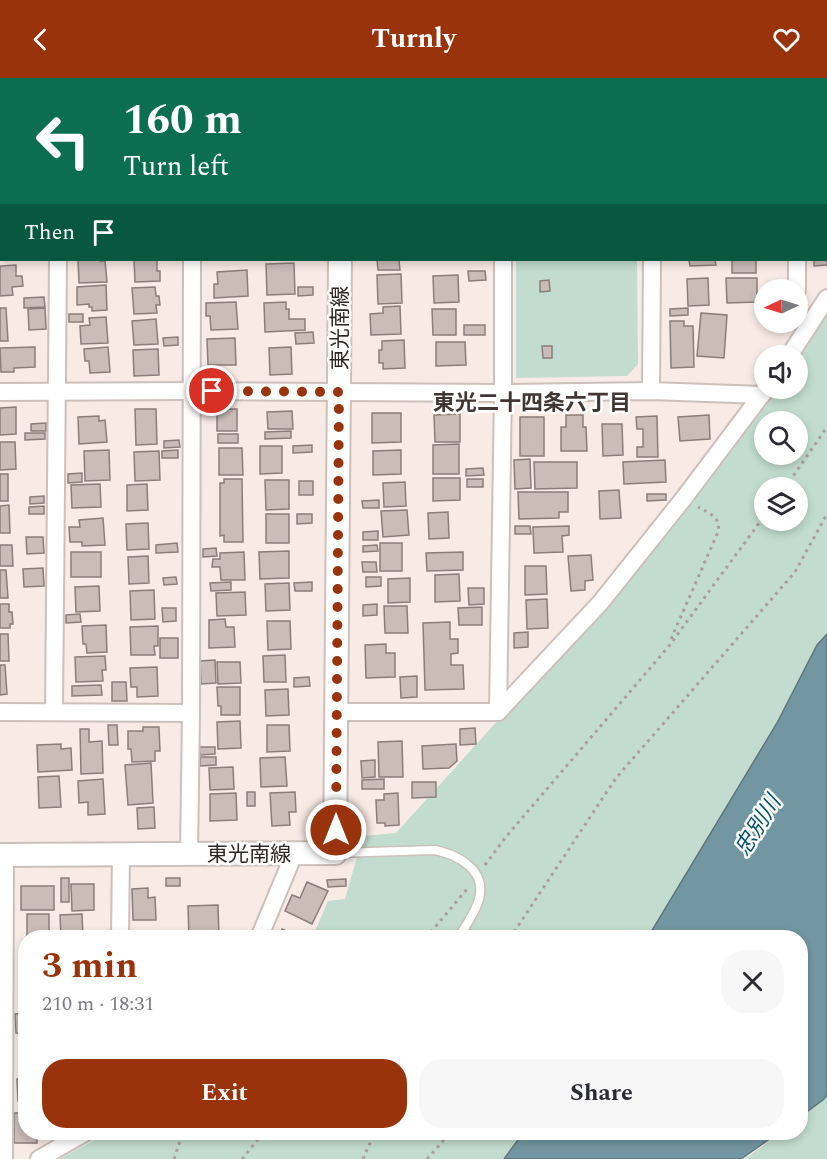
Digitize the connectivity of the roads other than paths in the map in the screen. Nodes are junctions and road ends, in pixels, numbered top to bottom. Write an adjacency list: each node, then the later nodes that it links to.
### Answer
1 (58, 261): 13 (street)
2 (192, 261): 10 (street)
3 (340, 261): 14 (street, 東光南線)
4 (503, 261): 16 (street)
5 (652, 261): 11 (street)
6 (797, 261): 7 (street)
7 (796, 279)
8 (827, 298): 9 (street)
9 (796, 345)
10 (191, 391): 13 (street); 14 (street); 22 (street)
11 (651, 391): 15 (street); 16 (street)
12 (0, 392): 13 (street)
13 (57, 392): 19 (street)
14 (339, 392): 16 (street); 20 (street, 東光南線)
15 (754, 392)
16 (503, 393): 21 (street)
17 (759, 399): 21 (street)
18 (0, 712): 19 (street)
19 (54, 712): 22 (street)
20 (336, 712): 21 (street); 26 (street, 東光南線)
21 (498, 712)
22 (191, 713): 24 (street)
23 (121, 854): 24 (street, 東光南線); 27 (street, 東光南線); 28 (street)
24 (189, 854): 25 (street, 東光南線)
25 (294, 854): 26 (street, 東光南線); 29 (street)
26 (336, 854): 30 (lane)
27 (2, 855): 32 (street)
28 (120, 930)
29 (262, 930)
30 (462, 930)
31 (72, 1140): 33 (street)
32 (4, 1159)
33 (39, 1159)

